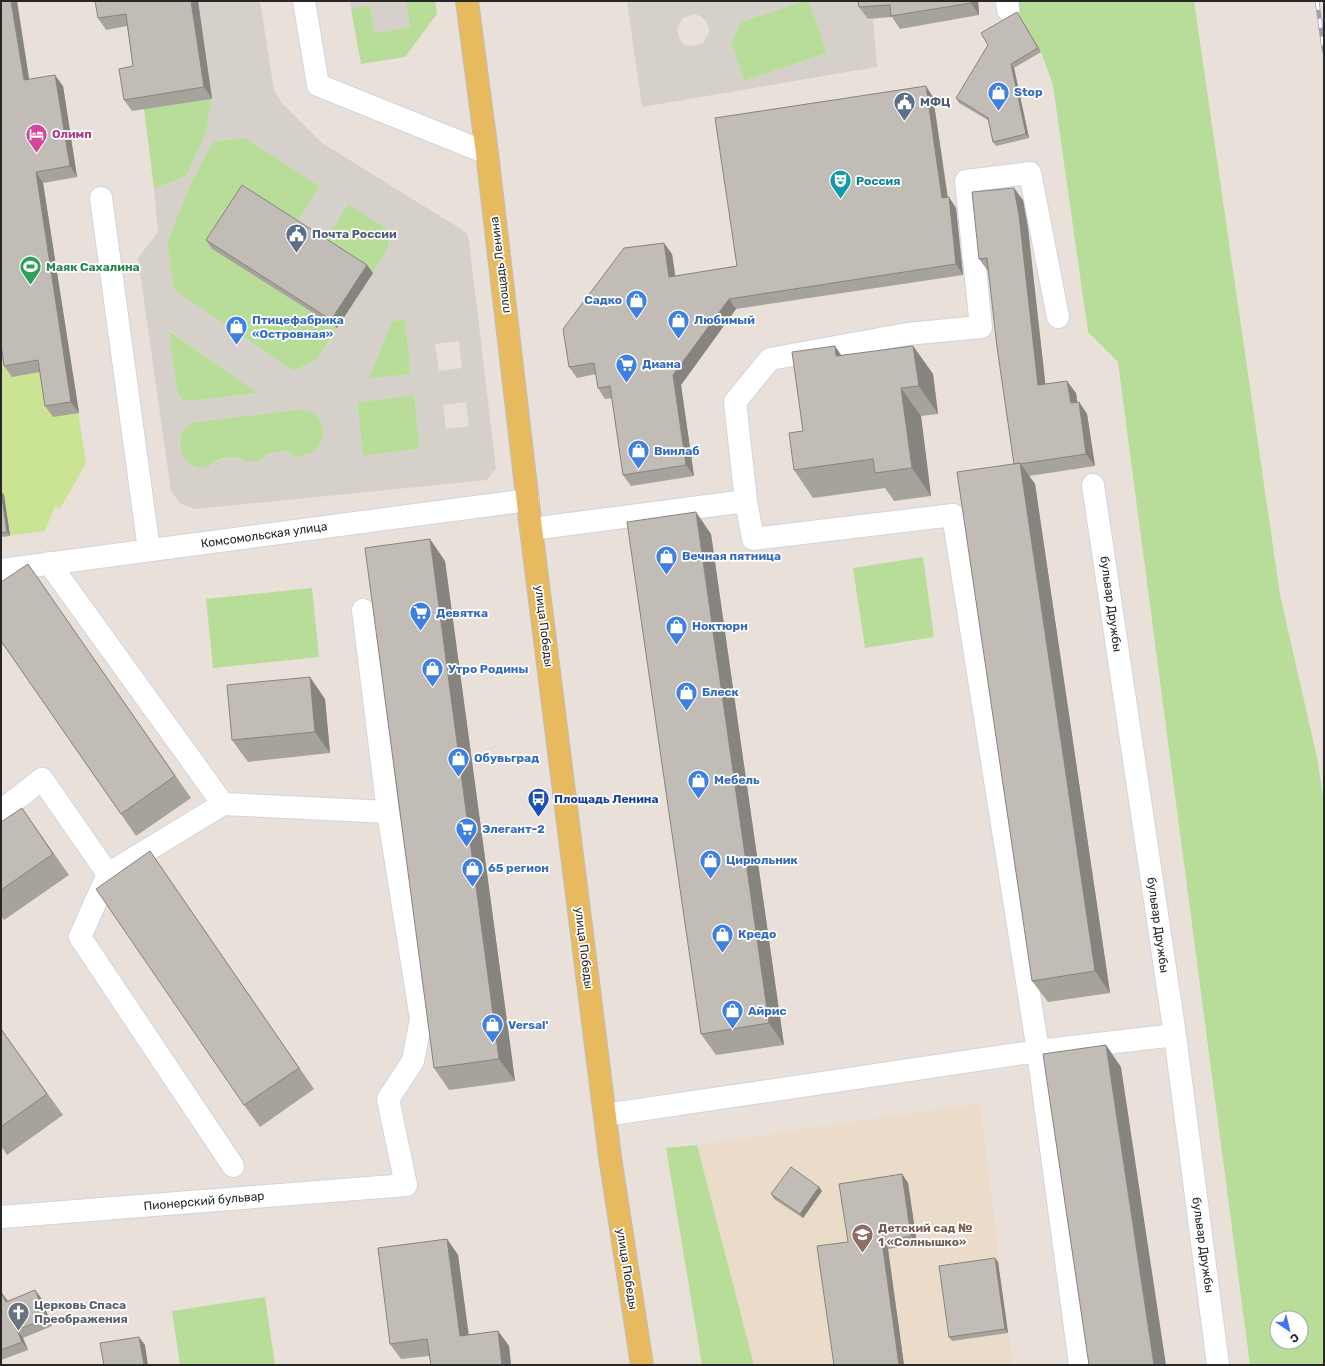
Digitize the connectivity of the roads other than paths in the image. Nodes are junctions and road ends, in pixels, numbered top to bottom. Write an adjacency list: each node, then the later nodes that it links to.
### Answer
1 (304, 1): 3 (street)
2 (467, 1): 3 (main road, площадь Ленина)
3 (487, 152): 7 (main road, площадь Ленина)
4 (101, 198): 10 (street)
5 (1058, 318): 8 (street)
6 (1093, 485): 18 (street, бульвар Дружбы)
7 (528, 500): 9 (main road, площадь Ленина); 10 (street, Комсомольская улица)
8 (746, 501): 9 (street); 19 (street)
9 (531, 529): 20 (main road, улица Победы)
10 (149, 550): 11 (street, Комсомольская улица)
11 (49, 563): 12 (street, Комсомольская улица); 14 (street)
12 (1, 570)
13 (363, 610): 16 (street)
14 (223, 804): 16 (street); 17 (street)
15 (1, 811): 17 (street)
16 (388, 812): 22 (street, Пионерский бульвар)
17 (108, 874): 21 (street)
18 (1175, 1034): 19 (street); 25 (street, бульвар Дружбы)
19 (1038, 1051): 20 (street); 24 (street)
20 (605, 1115): 23 (main road, улица Победы)
21 (233, 1166)
22 (1, 1217)
23 (642, 1365)
24 (1080, 1365)
25 (1218, 1365)

